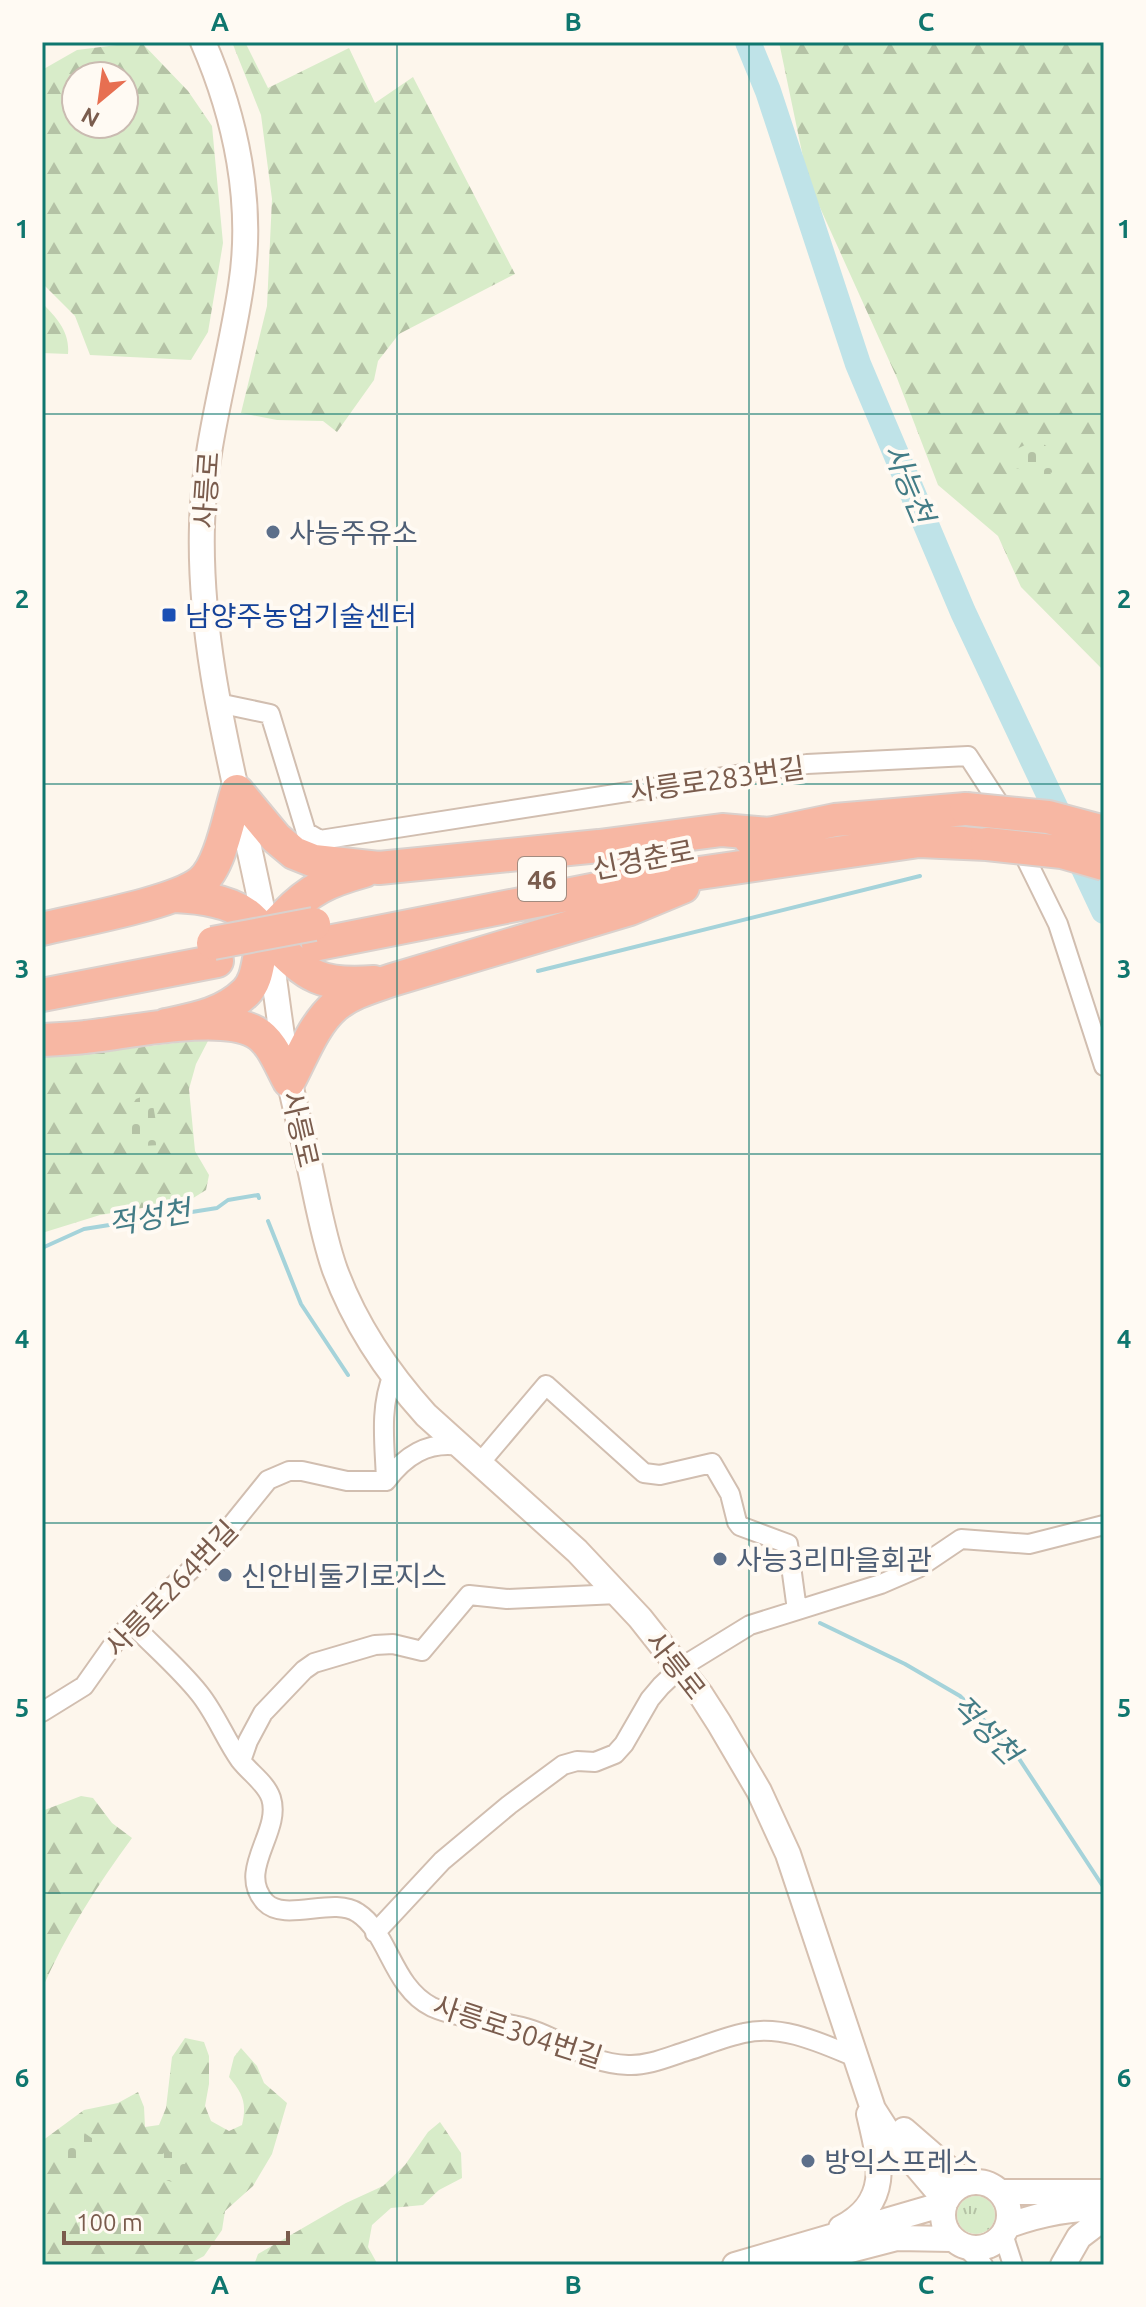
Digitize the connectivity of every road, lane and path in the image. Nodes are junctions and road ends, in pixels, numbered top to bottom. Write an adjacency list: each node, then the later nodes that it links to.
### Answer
1 (203, 42): 2 (street, 사릉로)
2 (218, 703): 3 (street, 사릉로); 19 (street, 사릉로283번길)
3 (237, 791): 7 (highway); 9 (highway); 12 (street, 사릉로)
4 (1104, 832): 5 (highway, 신경춘로 / 46, bridge)
5 (769, 834): 7 (highway); 11 (highway, 신경춘로 / 46)
6 (1104, 864): 8 (highway, 신경춘로 / 46, bridge)
7 (379, 868): 12 (highway)
8 (724, 870): 11 (highway, 신경춘로 / 46); 15 (highway)
9 (175, 896): 10 (highway); 12 (highway)
10 (42, 929)
11 (316, 934): 13 (highway, 신경춘로 / 46)
12 (267, 935): 15 (highway); 17 (highway); 20 (street, 사릉로)
13 (215, 952): 14 (highway, 신경춘로 / 46); 16 (highway, 신경춘로 / 46)
14 (42, 975)
15 (392, 980): 20 (highway)
16 (42, 995)
17 (166, 1025): 18 (highway); 20 (highway)
18 (42, 1040)
19 (1104, 1066)
20 (289, 1081): 21 (street, 사릉로)
21 (393, 1375): 22 (street, 사릉로); 24 (street)
22 (460, 1446): 23 (street, 사릉로); 24 (street)
23 (480, 1463): 26 (street, 사릉로); 27 (street)
24 (386, 1481): 28 (street, 사릉로264번길)
25 (1104, 1525): 27 (street)
26 (618, 1594): 29 (street, 사릉로); 31 (street)
27 (797, 1610): 29 (street)
28 (132, 1624): 30 (street, 사릉로264번길); 31 (street, 사릉로304번길)
29 (680, 1668): 32 (street); 33 (street, 사릉로)
30 (42, 1712)
31 (241, 1761): 32 (street, 사릉로304번길)
32 (375, 1933): 33 (street, 사릉로304번길)
33 (855, 2057): 34 (street, 사릉로); 37 (street, 사릉로); 41 (street)
34 (965, 2183): 35 (street); 37 (street)
35 (1000, 2192): 36 (street); 40 (street)
36 (1104, 2192)
37 (945, 2202): 41 (street); 42 (street)
38 (1104, 2208): 40 (street)
39 (1104, 2218): 46 (street)
40 (1005, 2230): 42 (street); 45 (street)
41 (816, 2241): 43 (street)
42 (967, 2250): 44 (street)
43 (735, 2265)
44 (793, 2265)
45 (1013, 2265)
46 (1063, 2265)

